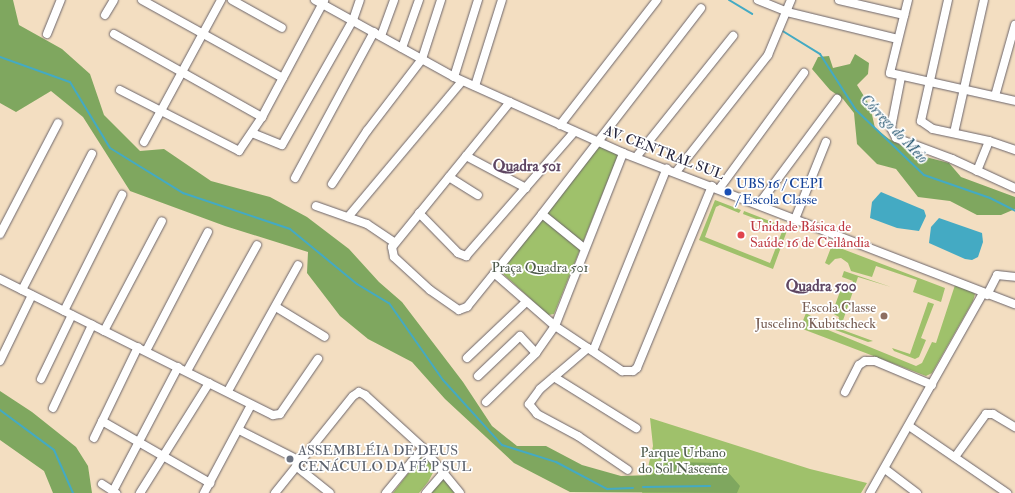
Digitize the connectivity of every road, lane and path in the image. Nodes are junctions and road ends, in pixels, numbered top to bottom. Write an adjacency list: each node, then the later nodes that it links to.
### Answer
1 (61, 0): 28 (street)
2 (114, 0): 23 (street)
3 (142, 0): 30 (street)
4 (221, 0): 30 (street)
5 (232, 0): 27 (street)
6 (315, 0): 20 (street, AV. CENTRAL SUL)
7 (360, 0): 25 (street)
8 (394, 0): 31 (street)
9 (418, 0): 34 (street)
10 (440, 0): 35 (street)
11 (478, 0): 40 (street)
12 (502, 0): 42 (street)
13 (657, 0): 52 (street)
14 (758, 0): 22 (street)
15 (791, 0): 22 (street)
16 (839, 0): 24 (street)
17 (908, 0): 24 (street)
18 (948, 0): 41 (street)
19 (984, 0): 43 (street)
20 (324, 2): 25 (street, AV. CENTRAL SUL); 39 (street)
21 (701, 8): 56 (street)
22 (787, 12): 33 (street); 67 (street)
23 (105, 15)
24 (904, 15): 33 (street)
25 (352, 20): 31 (street, AV. CENTRAL SUL); 54 (street)
26 (1015, 25): 45 (street)
27 (282, 28)
28 (47, 34)
29 (114, 34): 37 (street)
30 (202, 34): 37 (street); 39 (street)
31 (378, 34): 34 (street, AV. CENTRAL SUL); 69 (street)
32 (733, 36): 64 (street)
33 (898, 39): 38 (street)
34 (402, 48): 35 (street, AV. CENTRAL SUL)
35 (422, 59): 40 (street, AV. CENTRAL SUL); 70 (street)
36 (804, 73): 71 (street)
37 (180, 74): 49 (street); 50 (street)
38 (901, 77): 41 (street); 66 (street)
39 (283, 78): 50 (street)
40 (458, 79): 42 (street, AV. CENTRAL SUL); 80 (street)
41 (928, 82): 43 (street); 55 (street)
42 (475, 86): 48 (street, AV. CENTRAL SUL)
43 (962, 89): 45 (street); 55 (street)
44 (120, 90): 49 (street)
45 (995, 96): 47 (street)
46 (837, 99): 76 (street)
47 (1015, 101)
48 (510, 102): 52 (street, AV. CENTRAL SUL); 63 (street)
49 (161, 113): 54 (street); 58 (street)
50 (262, 117): 54 (street)
51 (58, 123): 84 (street)
52 (560, 125): 53 (street, AV. CENTRAL SUL)
53 (574, 132): 56 (street, AV. CENTRAL SUL); 72 (street)
54 (252, 133)
55 (954, 133): 57 (street)
56 (598, 141): 61 (street, AV. CENTRAL SUL); 79 (street)
57 (989, 141): 60 (street); 66 (street)
58 (144, 142)
59 (826, 142): 81 (street)
60 (1015, 150)
61 (623, 153): 64 (street, AV. CENTRAL SUL); 87 (street)
62 (92, 154): 92 (street)
63 (466, 156): 68 (street); 72 (street)
64 (637, 156): 65 (street, AV. CENTRAL SUL)
65 (667, 168): 67 (street, AV. CENTRAL SUL); 105 (street)
66 (976, 171): 73 (street)
67 (676, 172): 71 (street, AV. CENTRAL SUL)
68 (449, 177): 75 (street); 78 (street)
69 (295, 178)
70 (332, 184)
71 (715, 187): 76 (street, AV. CENTRAL SUL); 105 (street)
72 (526, 188): 78 (street)
73 (1015, 188)
74 (122, 195): 98 (street)
75 (478, 195)
76 (758, 204): 81 (street, AV. CENTRAL SUL)
77 (316, 206): 80 (street)
78 (419, 214): 85 (street)
79 (542, 214): 87 (street); 89 (street)
80 (348, 217): 85 (street)
81 (796, 219): 93 (street, AV. CENTRAL SUL)
82 (162, 221): 102 (street)
83 (208, 232): 104 (street)
84 (0, 234)
85 (394, 242): 89 (street)
86 (257, 245): 111 (street)
87 (586, 248): 101 (street)
88 (298, 265): 97 (street)
89 (494, 273): 95 (street)
90 (1015, 277): 93 (street)
91 (0, 278): 92 (street)
92 (22, 290): 94 (street)
93 (985, 294): 96 (street, AV. CENTRAL SUL); 116 (street)
94 (32, 295): 98 (street); 109 (street)
95 (526, 302): 101 (street); 107 (street)
96 (1015, 304)
97 (276, 307): 103 (street); 117 (street)
98 (64, 311): 99 (street)
99 (72, 315): 100 (street); 114 (street)
100 (92, 325): 102 (street); 121 (street)
101 (555, 326): 105 (street); 106 (street)
102 (104, 331): 104 (street)
103 (325, 338)
104 (142, 349): 110 (street); 122 (street)
105 (590, 349): 113 (street)
106 (536, 353): 112 (street); 119 (street)
107 (467, 358)
108 (318, 360): 120 (street)
109 (0, 361)
110 (178, 367): 111 (street); 128 (street)
111 (187, 371): 115 (street)
112 (478, 376)
113 (554, 377): 125 (street); 134 (street)
114 (41, 379)
115 (209, 383): 117 (street); 130 (street)
116 (932, 385): 118 (street); 123 (street)
117 (228, 392): 120 (street)
118 (845, 392)
119 (486, 402)
120 (251, 404): 126 (street)
121 (53, 408)
122 (102, 421): 127 (street); 128 (street)
123 (909, 426): 131 (street); 133 (street)
124 (1015, 427): 131 (street)
125 (636, 428)
126 (239, 430): 132 (street); 136 (street)
127 (94, 438)
128 (139, 441): 130 (street); 138 (street)
129 (423, 448): 132 (street); 135 (street); 143 (street)
130 (165, 456): 136 (street); 139 (street)
131 (955, 457): 148 (street)
132 (298, 464): 141 (street); 142 (street)
133 (885, 469): 146 (street); 147 (street)
134 (628, 470)
135 (444, 472): 144 (street); 145 (street)
136 (210, 483): 140 (street)
137 (102, 484): 138 (street)
138 (115, 492)
139 (140, 493)
140 (204, 493)
141 (275, 493)
142 (330, 493)
143 (386, 493)
144 (426, 493)
145 (460, 493)
146 (870, 493)
147 (917, 493)
148 (1007, 493)

